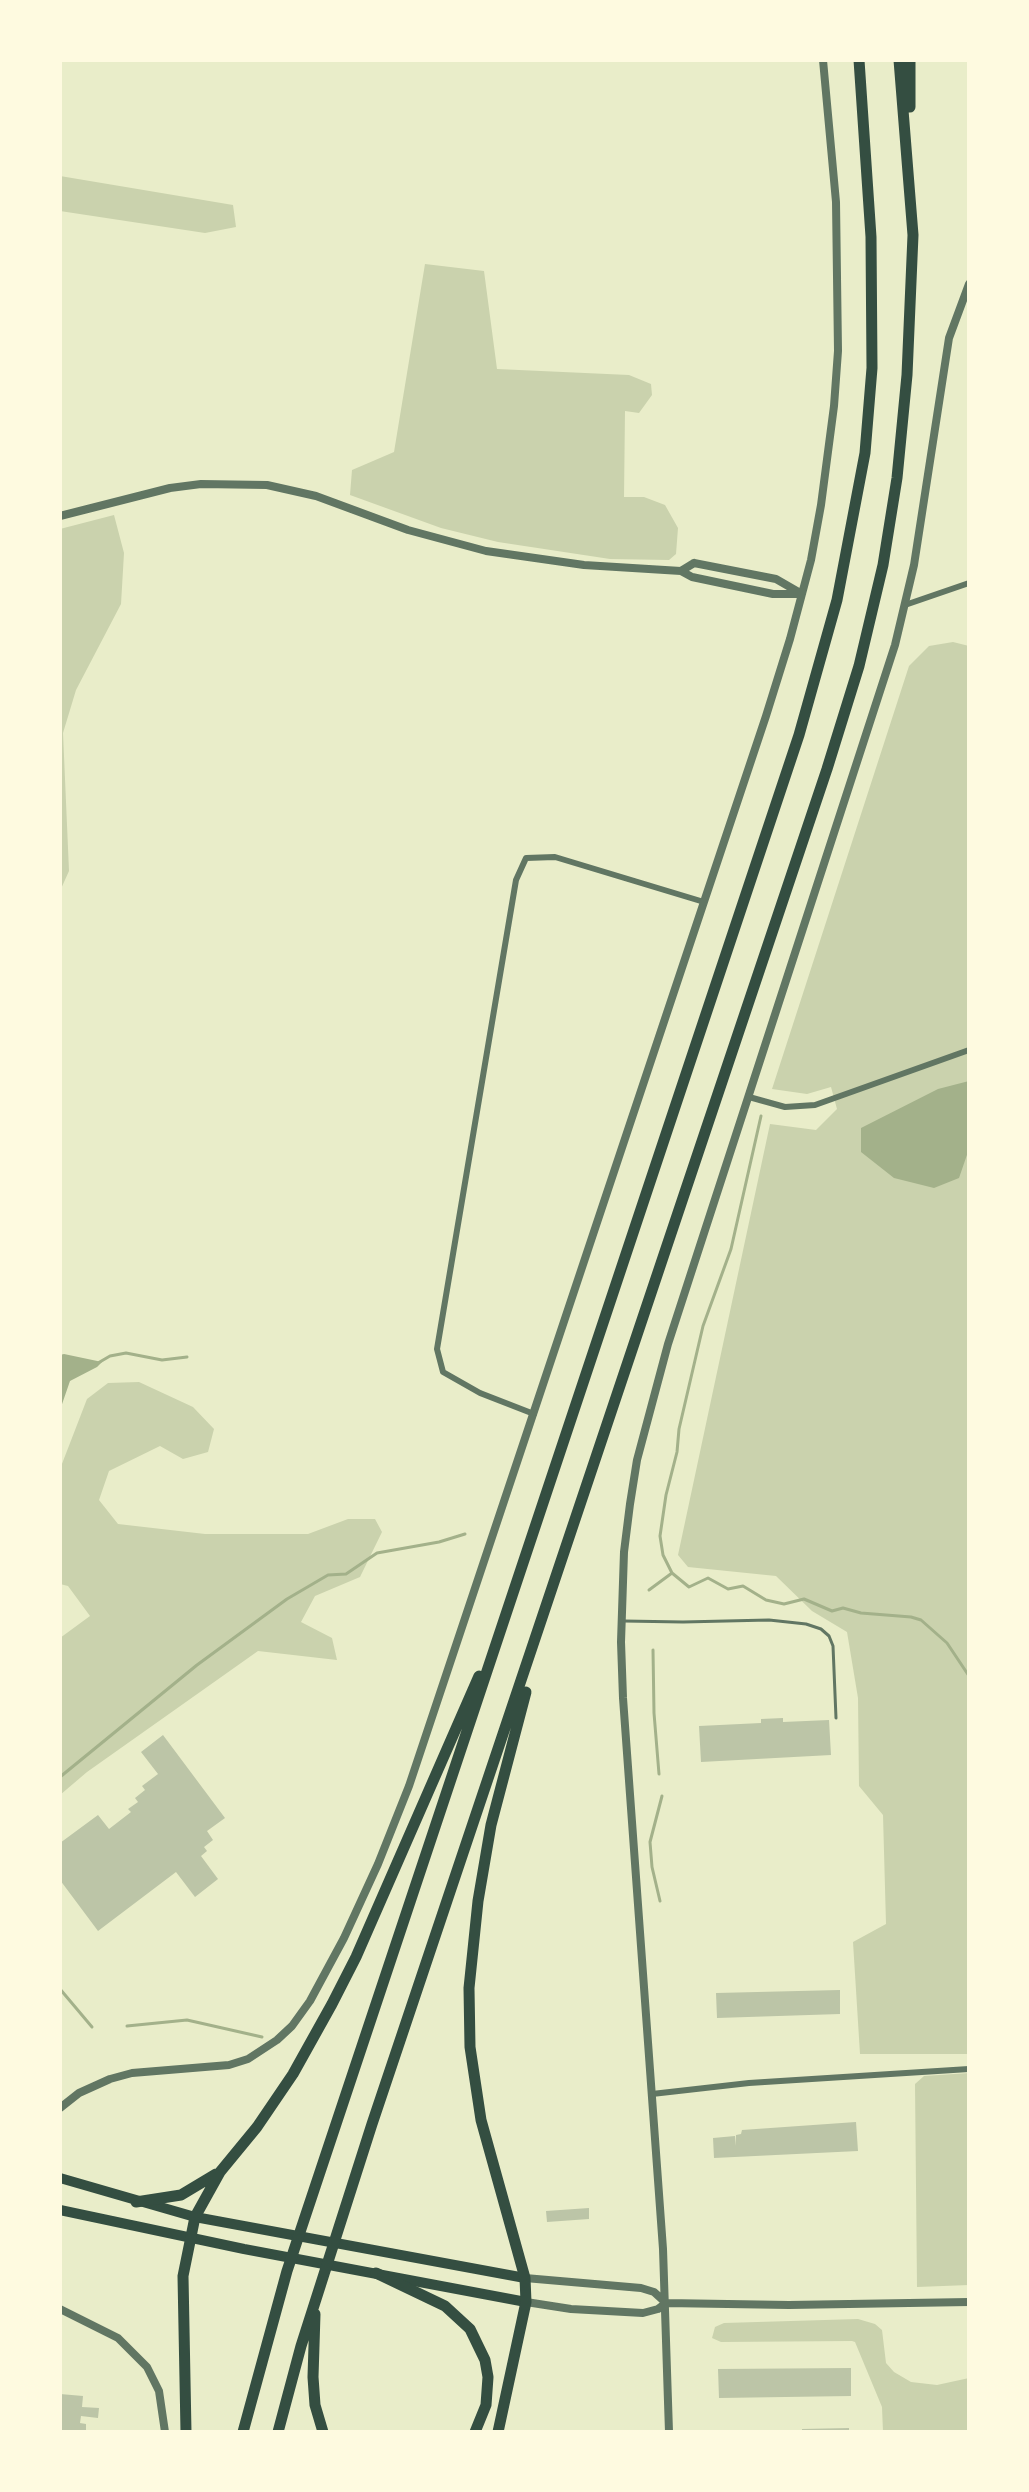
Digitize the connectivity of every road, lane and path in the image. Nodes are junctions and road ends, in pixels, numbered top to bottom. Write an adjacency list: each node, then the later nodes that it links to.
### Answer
1 (823, 60): 10 (street)
2 (859, 60): 18 (highway)
3 (899, 60): 5 (highway)
4 (910, 60): 5 (highway)
5 (910, 176): 16 (highway)
6 (969, 284): 11 (street)
7 (60, 516): 8 (street)
8 (681, 571): 10 (street); 10 (street)
9 (969, 583): 11 (street)
10 (802, 594): 12 (street)
11 (905, 605): 14 (street)
12 (704, 902): 15 (street); 15 (street)
13 (969, 1050): 14 (street)
14 (749, 1097): 17 (street)
15 (534, 1415): 22 (street)
16 (551, 1595): 30 (highway); 31 (highway)
17 (622, 1621): 19 (lane); 21 (street)
18 (502, 1629): 23 (highway); 38 (highway)
19 (836, 1718)
20 (969, 2069): 21 (street)
21 (652, 2094): 34 (street)
22 (60, 2108)
23 (220, 2172): 25 (highway); 27 (highway)
24 (60, 2178): 25 (highway)
25 (136, 2202): 27 (highway)
26 (60, 2210): 28 (highway)
27 (195, 2217): 28 (highway); 30 (highway)
28 (190, 2237): 29 (highway); 37 (highway)
29 (376, 2273): 32 (highway); 41 (highway)
30 (525, 2278): 32 (highway); 34 (street)
31 (317, 2293): 39 (highway); 40 (highway)
32 (526, 2302): 34 (street); 42 (highway)
33 (969, 2302): 34 (street)
34 (666, 2303): 43 (street)
35 (60, 2309): 36 (street)
36 (165, 2432)
37 (186, 2432)
38 (243, 2432)
39 (278, 2432)
40 (323, 2432)
41 (475, 2432)
42 (498, 2432)
43 (669, 2432)

